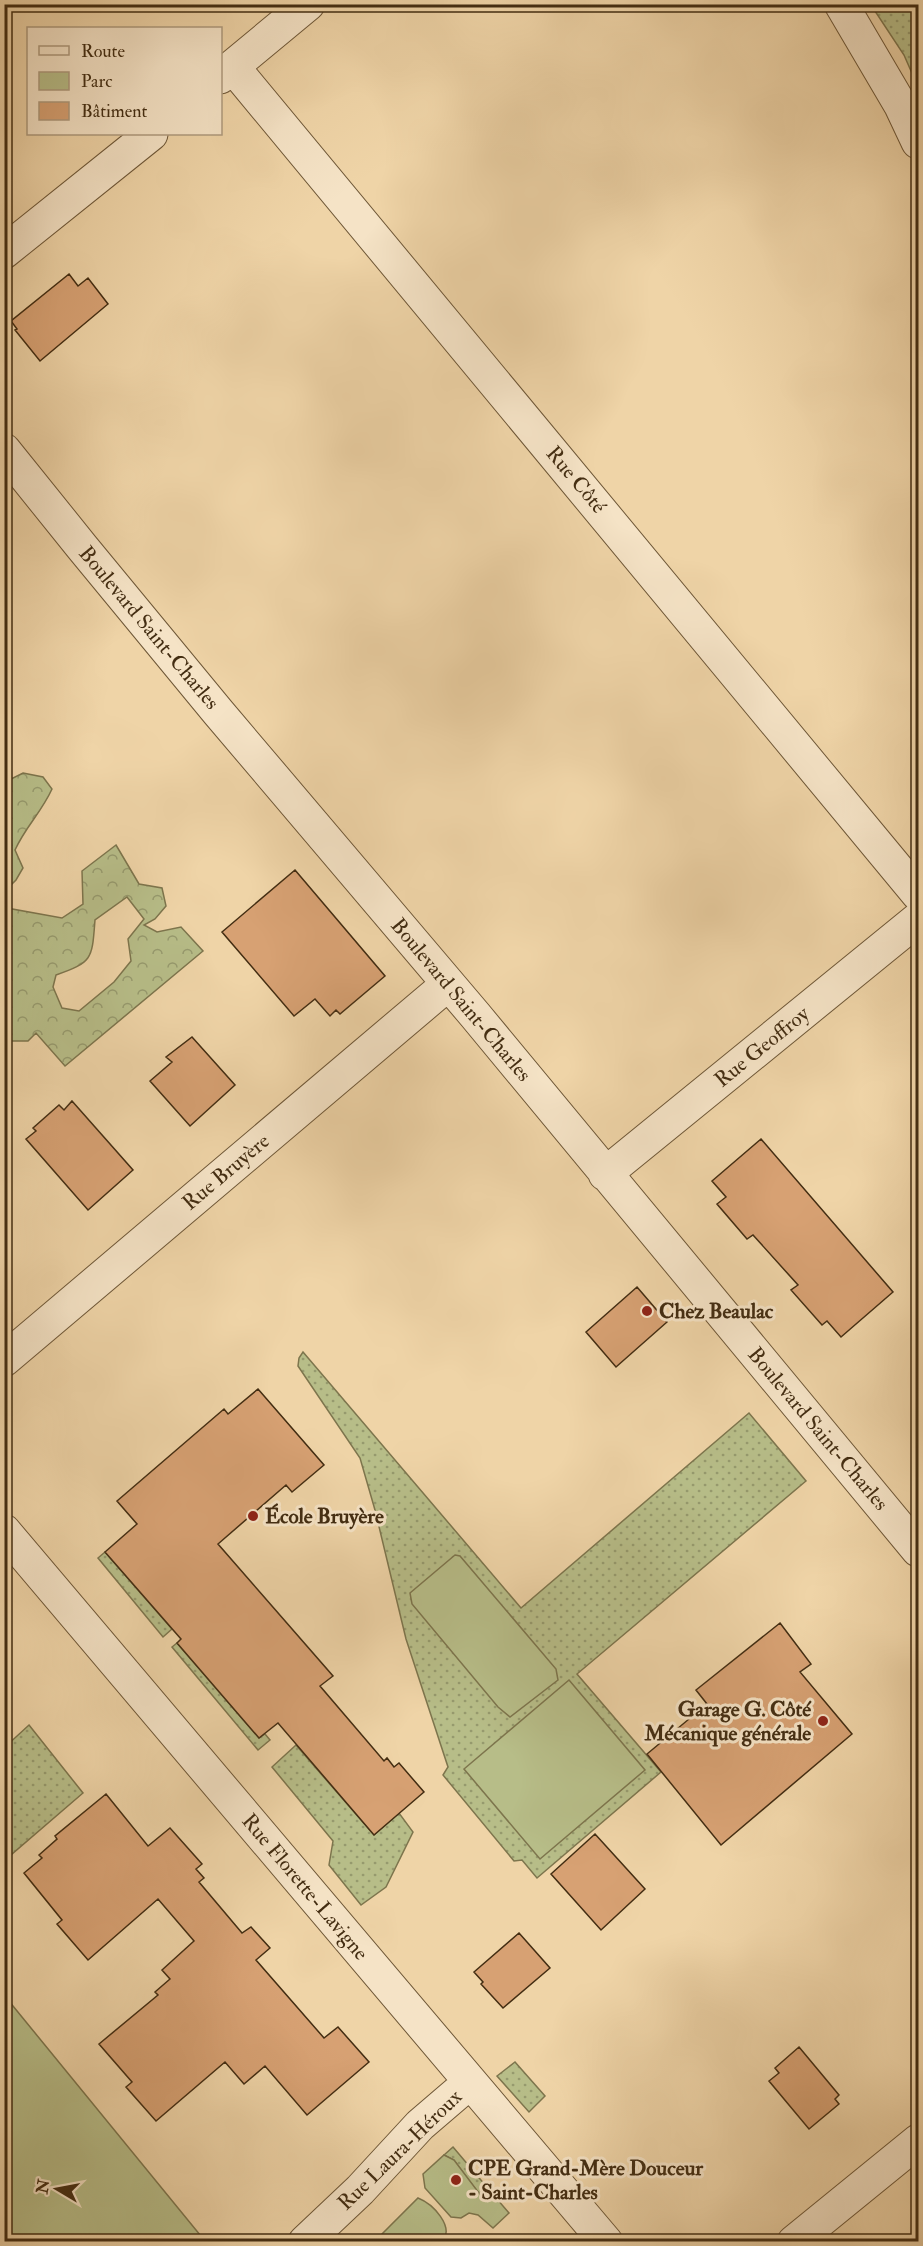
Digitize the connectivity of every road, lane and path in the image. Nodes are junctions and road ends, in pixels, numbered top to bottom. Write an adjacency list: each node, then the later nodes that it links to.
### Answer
1 (308, 4): 3 (street)
2 (841, 4): 5 (street)
3 (227, 72): 8 (street, Rue Côté)
4 (150, 135): 6 (street)
5 (918, 142)
6 (4, 252)
7 (4, 450): 10 (street, Boulevard Saint-Charles)
8 (918, 894)
9 (918, 920): 11 (street, Rue Geoffroy)
10 (448, 984): 11 (street, Boulevard Saint-Charles); 12 (street, Rue Bruyère)
11 (605, 1174): 14 (street, Boulevard Saint-Charles)
12 (4, 1360)
13 (4, 1532): 15 (street, Rue Florette-Lavigne)
14 (918, 1550)
15 (469, 2083): 17 (street, Rue Laura-Héroux); 18 (street, Rue Florette-Lavigne)
16 (918, 2141): 19 (street)
17 (305, 2241)
18 (606, 2241)
19 (794, 2241)

